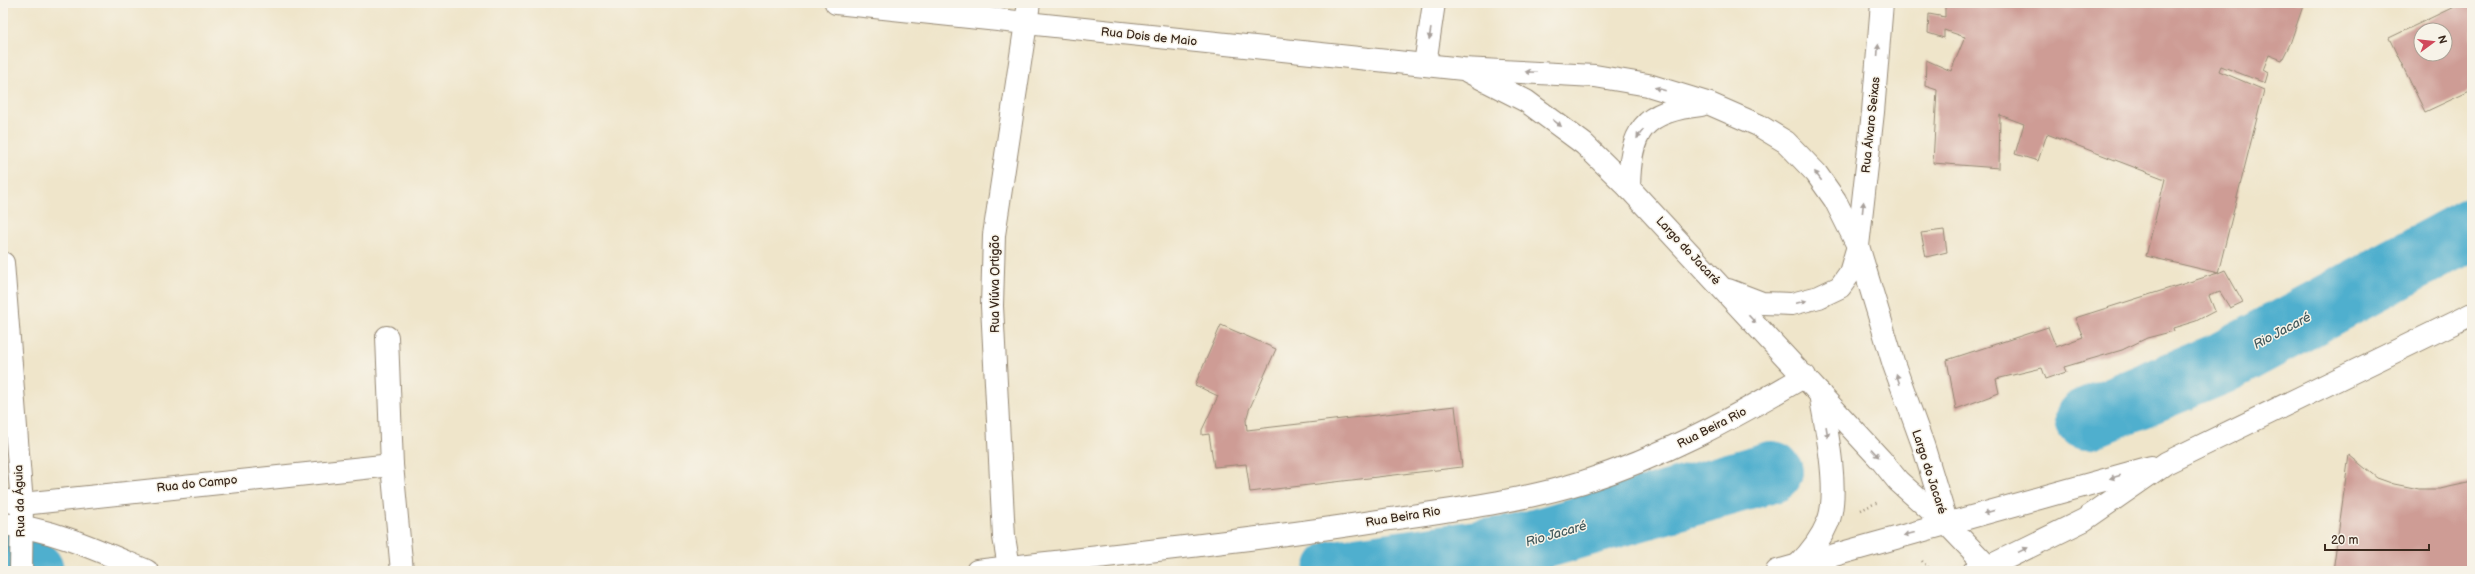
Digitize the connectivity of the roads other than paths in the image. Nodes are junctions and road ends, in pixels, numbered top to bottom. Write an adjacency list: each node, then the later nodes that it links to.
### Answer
1 (836, 3): 4 (street, Rua Dois de Maio)
2 (1434, 3): 5 (street, one-way to 5)
3 (1882, 3): 9 (street, Rua Álvaro Seixas, one-way to 3)
4 (1027, 13): 5 (street, Rua Dois de Maio); 22 (street, Rua Viúva Ortigão)
5 (1425, 64): 6 (street, Rua Dois de Maio)
6 (1463, 69): 7 (street, Largo do Jacaré, one-way to 6); 8 (street, Largo do Jacaré, one-way to 8)
7 (1710, 104): 8 (street, one-way to 8); 9 (street, Largo do Jacaré, one-way to 7)
8 (1630, 188): 11 (street, Largo do Jacaré)
9 (1858, 246): 11 (street, one-way to 9); 19 (street, Largo do Jacaré, one-way to 9)
10 (3, 263): 18 (street, Rua da Águia)
11 (1723, 288): 14 (street, Largo do Jacaré, one-way to 14)
12 (2472, 314): 16 (street)
13 (387, 337): 17 (street)
14 (1805, 376): 15 (street, Largo do Jacaré); 22 (street, Rua Beira Rio)
15 (1820, 394): 19 (street, Largo do Jacaré, one-way to 19); 21 (street, one-way to 21)
16 (2166, 463): 19 (street, one-way to 19); 23 (street, one-way to 16)
17 (392, 465): 18 (street, Rua do Campo); 26 (street)
18 (12, 502): 20 (street, Rua da Águia)
19 (1947, 524): 21 (street, one-way to 21); 23 (street)
20 (15, 527): 24 (street, Rua da Águia); 25 (street)
21 (1798, 565): 28 (street)
22 (1009, 567): 27 (street, Rua Beira Rio)
23 (1985, 570)
24 (21, 571)
25 (147, 571)
26 (402, 571)
27 (977, 571)
28 (1777, 571)

